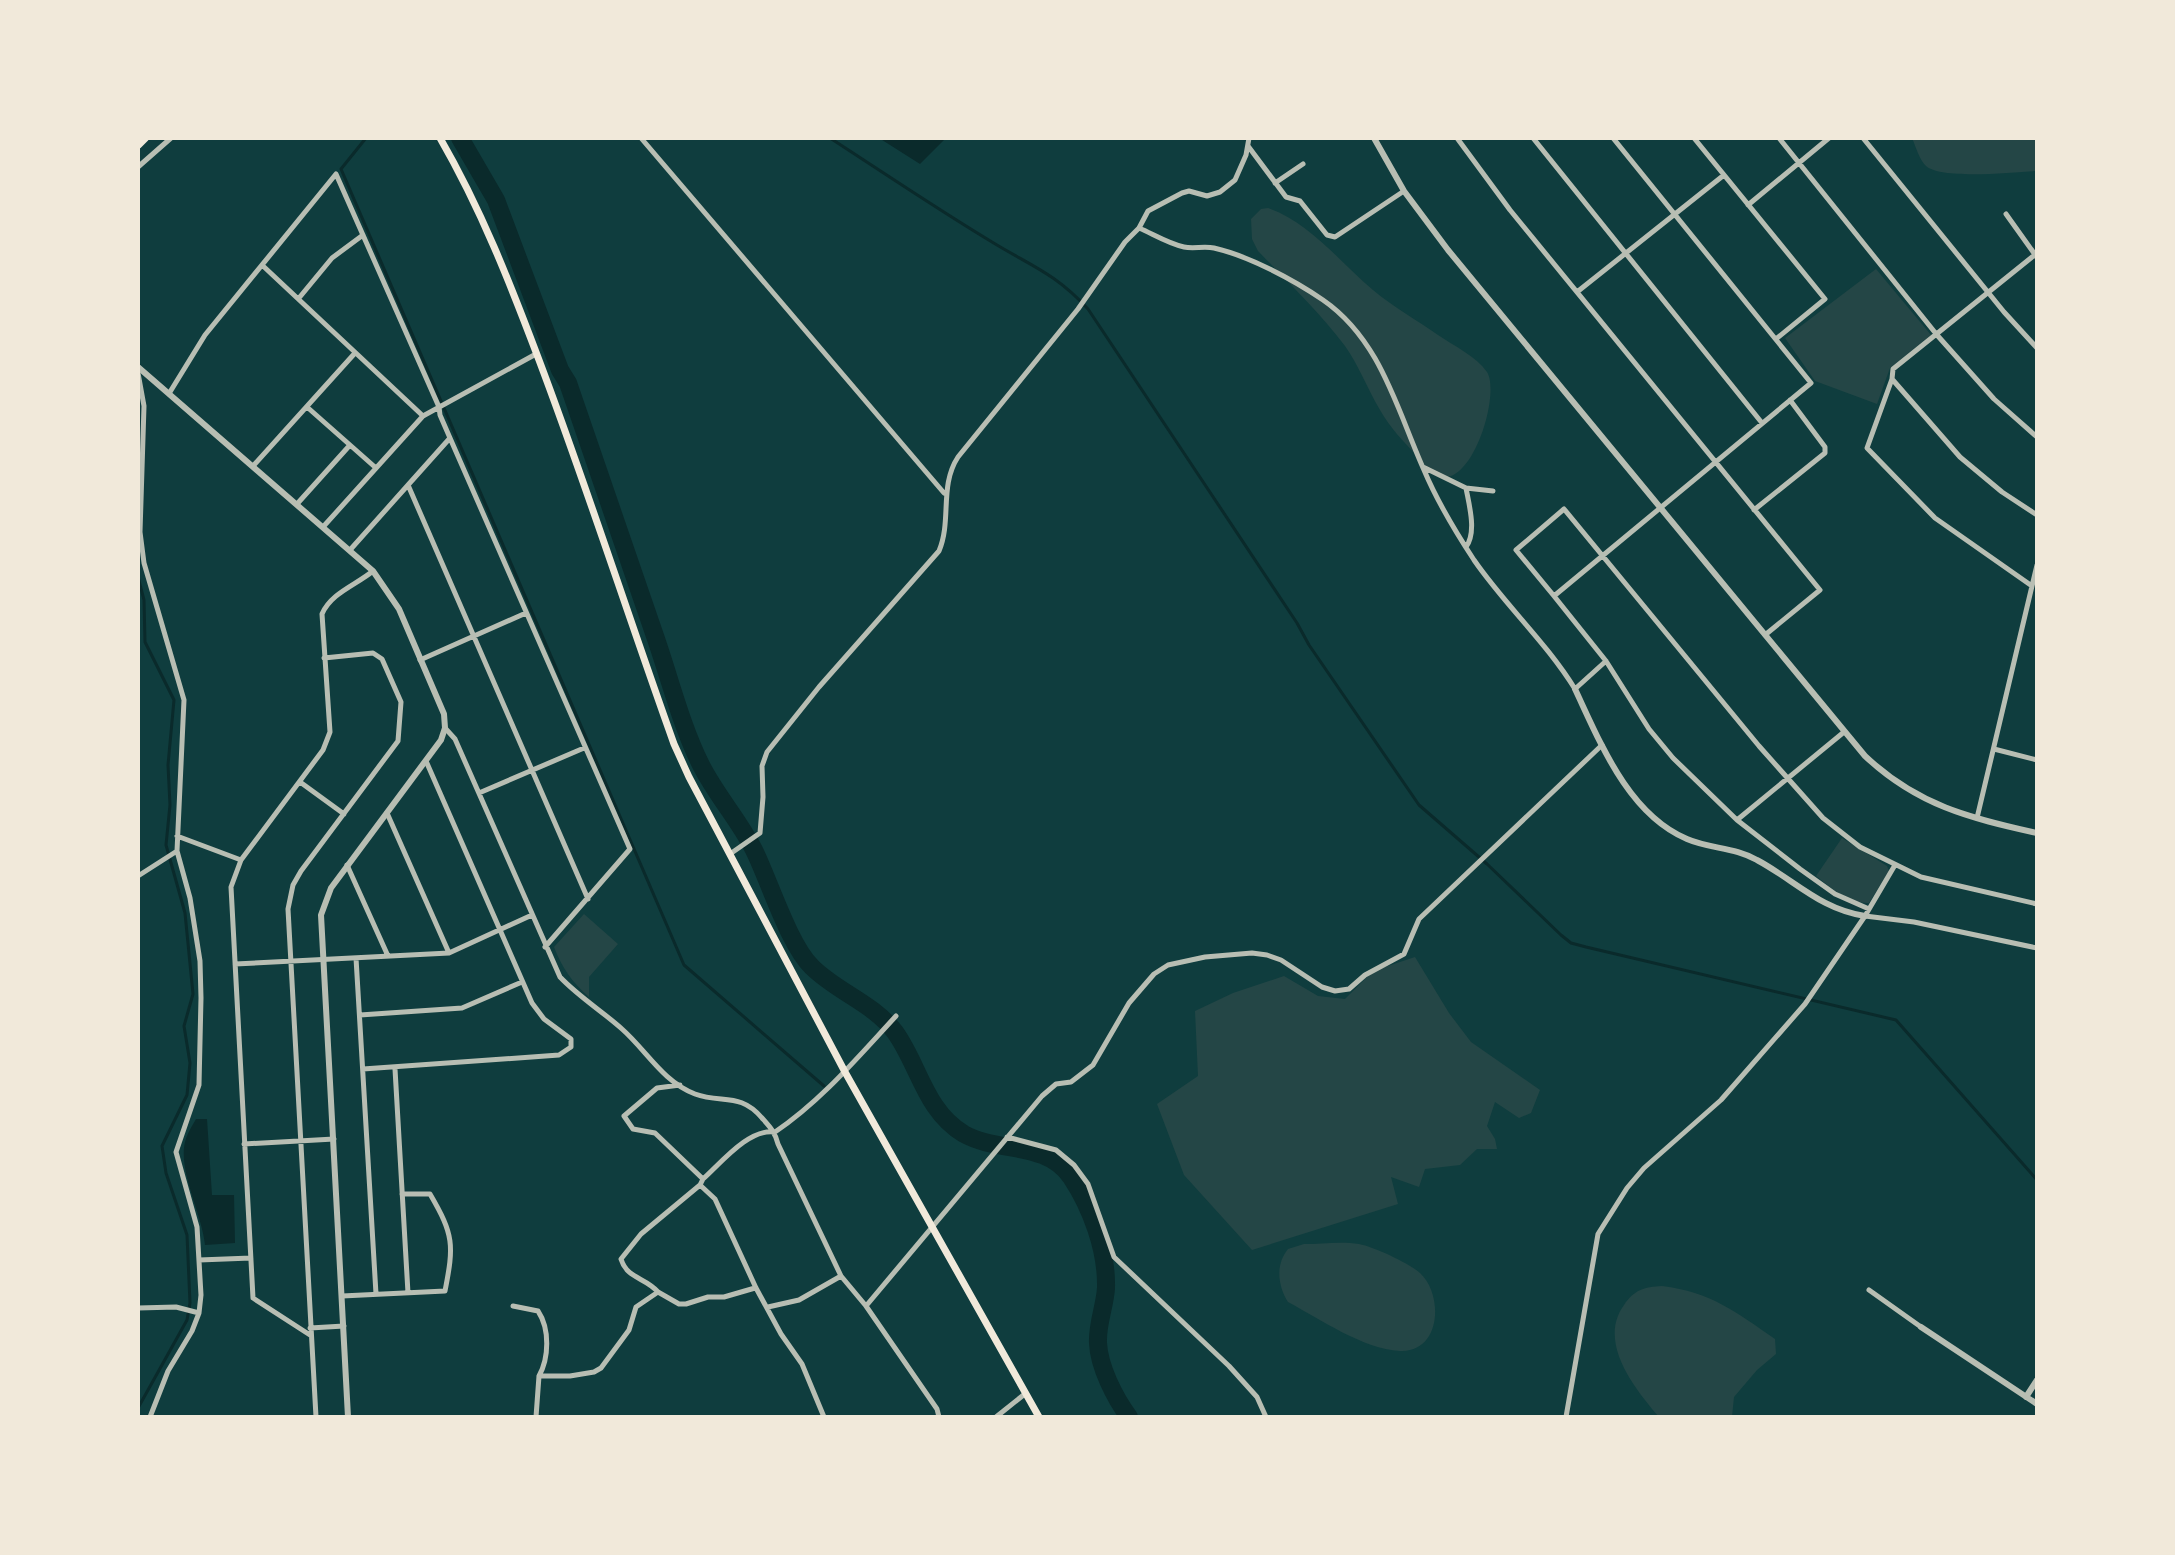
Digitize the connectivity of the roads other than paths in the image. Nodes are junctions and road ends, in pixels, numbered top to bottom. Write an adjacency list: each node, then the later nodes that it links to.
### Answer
1 (145, 138): 14 (highway)
2 (171, 138): 17 (street)
3 (440, 138): 36 (main road)
4 (641, 138): 56 (street)
5 (1374, 138): 20 (street)
6 (1457, 138): 29 (street)
7 (1533, 138): 26 (street)
8 (1613, 138): 22 (street)
9 (1694, 138): 18 (street)
10 (1779, 138): 16 (street)
11 (1829, 138): 16 (street)
12 (1863, 138): 30 (street)
13 (1248, 142): 19 (street); 24 (street)
14 (138, 145)
15 (1303, 164): 19 (street)
16 (1800, 164): 21 (street); 32 (street)
17 (138, 167)
18 (1724, 175): 21 (street); 22 (street)
19 (1275, 183): 20 (street)
20 (1404, 191): 58 (street)
21 (1748, 205): 33 (street)
22 (1674, 214): 26 (street); 33 (street)
23 (2006, 214): 27 (street)
24 (1139, 228): 51 (street); 56 (street)
25 (363, 235): 28 (street); 31 (street); 43 (street)
26 (1626, 253): 29 (street); 45 (street)
27 (2036, 255): 30 (street)
28 (262, 265): 31 (street); 40 (street)
29 (1577, 292): 49 (street)
30 (1989, 292): 32 (street); 34 (street)
31 (299, 298): 35 (street)
32 (1937, 335): 39 (street); 46 (street)
33 (1776, 339): 41 (street)
34 (2037, 348)
35 (355, 353): 42 (street); 44 (street)
36 (536, 354): 43 (street); 95 (main road)
37 (138, 367): 40 (street)
38 (138, 373): 65 (street)
39 (1892, 379): 60 (street); 68 (street)
40 (170, 392): 50 (street)
41 (1790, 400): 45 (street); 59 (street)
42 (307, 407): 48 (street); 50 (street)
43 (439, 407): 44 (street); 47 (street)
44 (423, 416): 52 (street)
45 (1762, 423): 49 (street)
46 (2037, 437)
47 (450, 438): 53 (street); 70 (street)
48 (350, 445): 52 (street); 57 (street)
49 (1714, 462): 58 (street); 59 (street)
50 (253, 466): 57 (street)
51 (1422, 466): 54 (street); 62 (street)
52 (376, 468): 61 (street)
53 (408, 485): 63 (street); 72 (street)
54 (1466, 488): 55 (street); 62 (street)
55 (1493, 491)
56 (945, 494): 95 (street)
57 (297, 504): 61 (street)
58 (1659, 507): 64 (street); 71 (street)
59 (1754, 510): 71 (street)
60 (2037, 515)
61 (323, 527): 63 (street)
62 (1466, 547): 76 (street)
63 (350, 550): 67 (street)
64 (1602, 556): 69 (street); 69 (street); 85 (street)
65 (141, 564): 93 (street)
66 (2037, 565): 68 (street)
67 (373, 571): 73 (street); 74 (street)
68 (2032, 586): 81 (street)
69 (1554, 596): 75 (street)
70 (526, 613): 72 (street); 80 (street)
71 (1765, 635): 78 (street)
72 (474, 636): 74 (street); 84 (street)
73 (324, 658): 86 (street); 89 (street)
74 (420, 660): 77 (street)
75 (1606, 661): 76 (street); 91 (street)
76 (1575, 689): 79 (street)
77 (445, 728): 83 (street); 87 (street)
78 (1844, 732): 85 (street); 90 (street)
79 (1602, 745): 104 (street); 122 (street)
80 (584, 748): 84 (street); 100 (street)
81 (1994, 749): 82 (street); 90 (street)
82 (2037, 760)
83 (426, 761): 88 (street); 105 (street)
84 (532, 771): 87 (street); 100 (street)
85 (1787, 778): 91 (street); 98 (street)
86 (300, 782): 89 (street); 96 (street)
87 (479, 793): 103 (street)
88 (387, 813): 97 (street); 108 (street)
89 (344, 814): 112 (street)
90 (1977, 819): 92 (street)
91 (1737, 820): 102 (street)
92 (2037, 833)
93 (177, 836): 94 (street); 96 (street)
94 (177, 851): 99 (street); 130 (street)
95 (730, 854): 119 (main road)
96 (241, 860): 113 (street)
97 (347, 865): 109 (street); 111 (street)
98 (1895, 865): 101 (street); 102 (street)
99 (138, 876)
100 (588, 899): 106 (street)
101 (2037, 904)
102 (1869, 909): 104 (street)
103 (532, 915): 105 (street); 106 (street)
104 (1865, 916): 107 (street); 160 (street)
105 (500, 930): 108 (street); 114 (street)
106 (545, 947): 120 (street)
107 (2037, 948)
108 (449, 953): 109 (street)
109 (388, 956): 110 (street)
110 (356, 958): 111 (street); 115 (street)
111 (323, 960): 112 (street); 123 (street)
112 (289, 962): 113 (street); 124 (street)
113 (235, 964): 125 (street)
114 (522, 982): 115 (street); 118 (street)
115 (360, 1015): 117 (street)
116 (896, 1016): 119 (street)
117 (363, 1069): 118 (street); 136 (street)
118 (395, 1069): 127 (street)
119 (845, 1072): 121 (street); 128 (main road)
120 (681, 1085): 121 (street); 126 (street)
121 (775, 1132): 126 (street); 131 (street)
122 (1007, 1137): 128 (street); 159 (street)
123 (334, 1139): 124 (street); 137 (street)
124 (299, 1140): 125 (street); 145 (street)
125 (244, 1144): 129 (street)
126 (702, 1182): 132 (street); 134 (street)
127 (402, 1194): 135 (street); 135 (street)
128 (933, 1226): 139 (street); 148 (main road)
129 (251, 1258): 130 (street); 145 (street)
130 (199, 1260): 142 (street)
131 (841, 1276): 139 (street); 140 (street)
132 (756, 1288): 134 (street); 140 (street)
133 (1869, 1290): 144 (street)
134 (658, 1292): 146 (street)
135 (408, 1293): 136 (street)
136 (376, 1294): 137 (street)
137 (342, 1296): 143 (street)
138 (513, 1306): 146 (street)
139 (866, 1306): 156 (street)
140 (768, 1307): 155 (street)
141 (138, 1308): 142 (street)
142 (199, 1313): 151 (street)
143 (344, 1326): 145 (street); 153 (street)
144 (1921, 1327): 149 (street)
145 (310, 1332): 152 (street)
146 (539, 1376): 154 (street)
147 (2037, 1380): 149 (street)
148 (1026, 1393): 157 (street); 158 (main road)
149 (2026, 1397): 150 (street)
150 (2037, 1404)
151 (150, 1417)
152 (316, 1417)
153 (348, 1417)
154 (536, 1417)
155 (824, 1417)
156 (939, 1417)
157 (996, 1417)
158 (1039, 1417)
159 (1266, 1417)
160 (1566, 1417)

